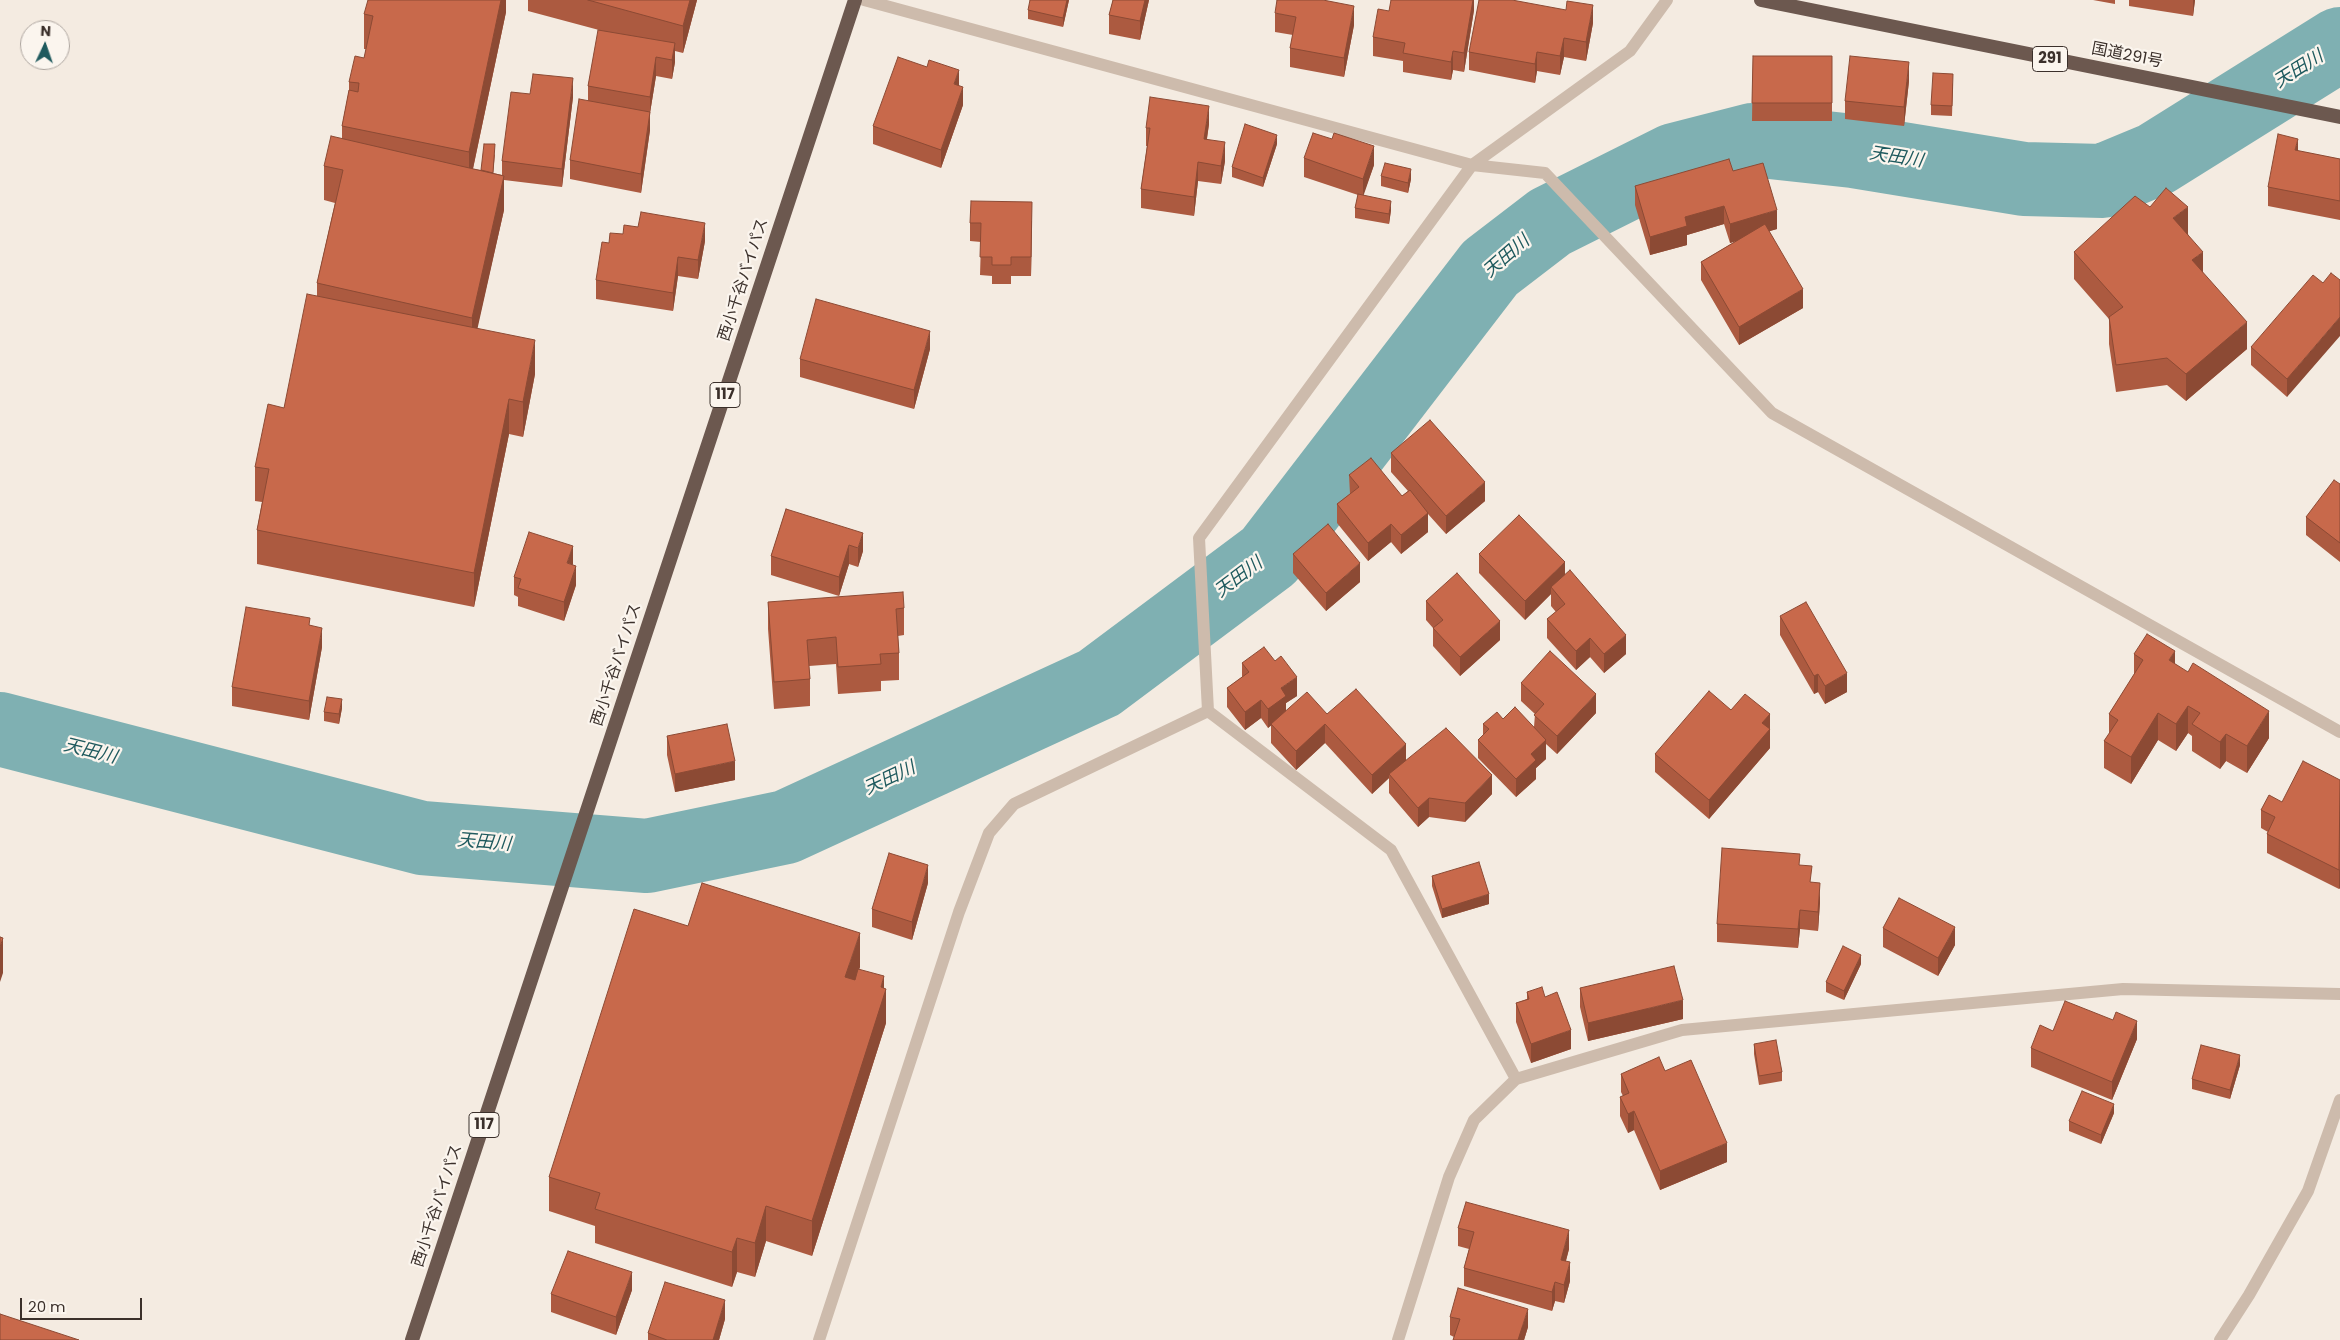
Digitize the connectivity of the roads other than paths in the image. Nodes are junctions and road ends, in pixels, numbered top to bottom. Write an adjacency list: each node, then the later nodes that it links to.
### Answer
1 (855, 0): 12 (highway, 西小千谷バイパス / 117)
2 (864, 0): 6 (street)
3 (1667, 0): 6 (street)
4 (1760, 0): 5 (highway, 国道291号 / 291)
5 (2340, 117)
6 (1472, 165): 7 (street); 8 (street)
7 (1208, 712): 10 (street); 13 (street)
8 (2340, 732)
9 (2340, 994): 10 (street)
10 (1516, 1079): 14 (street)
11 (2340, 1100): 15 (street)
12 (412, 1340)
13 (818, 1340)
14 (1398, 1340)
15 (2220, 1340)

